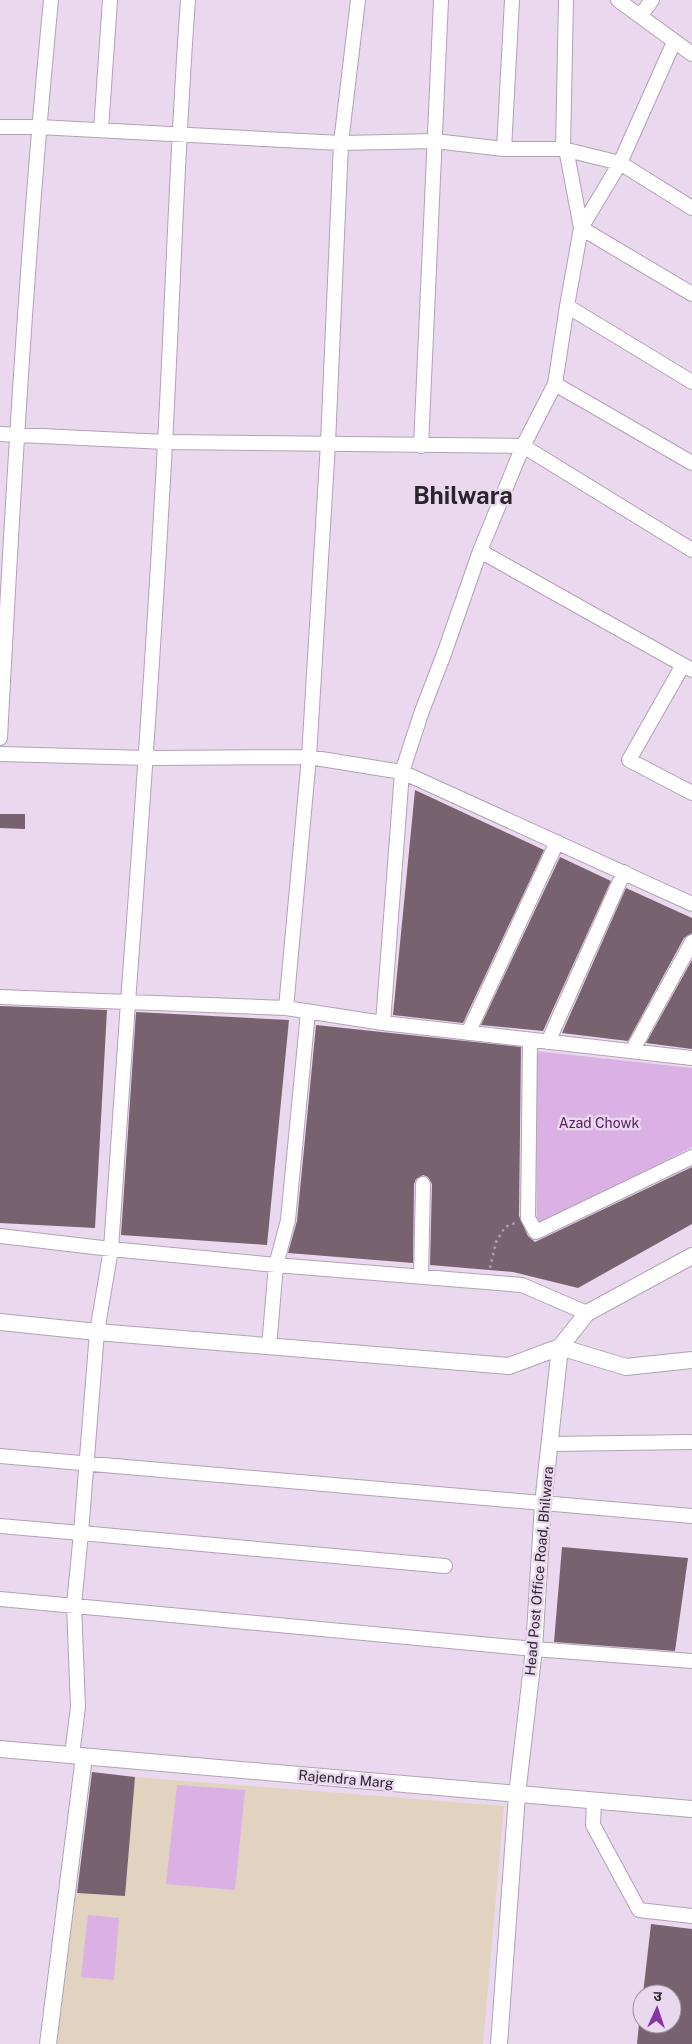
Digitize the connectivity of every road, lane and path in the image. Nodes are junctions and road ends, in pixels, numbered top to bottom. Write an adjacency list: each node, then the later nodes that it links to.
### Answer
1 (51, 0): 14 (street)
2 (110, 0): 15 (street)
3 (188, 0): 16 (street)
4 (358, 0): 18 (street)
5 (441, 0): 17 (street)
6 (512, 0): 19 (street)
7 (566, 0): 20 (street)
8 (618, 0): 10 (street)
9 (652, 0): 10 (street)
10 (640, 16): 11 (street)
11 (674, 42): 12 (street); 21 (street)
12 (692, 54)
13 (0, 127): 14 (street)
14 (38, 127): 15 (street); 29 (street)
15 (101, 130): 16 (street)
16 (178, 134): 18 (street); 30 (street)
17 (436, 141): 18 (street); 19 (street); 32 (street)
18 (341, 143): 31 (street)
19 (504, 149): 20 (street)
20 (563, 149): 21 (street); 23 (street)
21 (620, 163): 22 (street); 23 (street)
22 (692, 208)
23 (580, 228): 24 (street); 25 (street)
24 (692, 294)
25 (567, 306): 26 (street); 27 (street)
26 (692, 382)
27 (555, 384): 33 (street); 34 (street)
28 (0, 434): 29 (street)
29 (16, 434): 30 (street); 38 (street)
30 (165, 442): 31 (street); 41 (street)
31 (328, 443): 32 (street); 40 (street)
32 (421, 446): 33 (street)
33 (523, 446): 35 (street); 36 (street)
34 (692, 463)
35 (692, 550)
36 (480, 551): 37 (street); 42 (street)
37 (687, 667): 43 (street)
38 (0, 738)
39 (0, 754): 41 (street)
40 (309, 757): 41 (street); 42 (street); 50 (street)
41 (147, 758): 49 (street)
42 (402, 772): 44 (street); 52 (street)
43 (692, 793)
44 (557, 842): 45 (street); 53 (street)
45 (624, 872): 46 (street); 55 (street)
46 (692, 904)
47 (692, 942): 56 (street)
48 (0, 996): 49 (street)
49 (128, 1002): 50 (street); 62 (street)
50 (286, 1008): 51 (street)
51 (308, 1012): 52 (street); 64 (street)
52 (383, 1023): 53 (street)
53 (468, 1033): 54 (street)
54 (530, 1040): 55 (street); 60 (street)
55 (548, 1042): 56 (street)
56 (632, 1051): 57 (street)
57 (692, 1058)
58 (692, 1156): 60 (street)
59 (423, 1184): 65 (street)
60 (528, 1218): 66 (path)
61 (0, 1236): 62 (street)
62 (111, 1249): 64 (street); 69 (street)
63 (692, 1256): 67 (street)
64 (276, 1265): 65 (street); 70 (street)
65 (421, 1277): 66 (street)
66 (488, 1282): 67 (street)
67 (587, 1313): 71 (street)
68 (0, 1322): 69 (street)
69 (97, 1332): 70 (street); 76 (street)
70 (269, 1347): 71 (street)
71 (560, 1347): 72 (street); 74 (street, Head Post Office Road, Bhilwara)
72 (692, 1360)
73 (692, 1442): 74 (street)
74 (550, 1444): 77 (street, Head Post Office Road, Bhilwara)
75 (0, 1456): 76 (street)
76 (87, 1463): 77 (street); 80 (street)
77 (543, 1504): 78 (street); 84 (street, Head Post Office Road, Bhilwara)
78 (692, 1516)
79 (0, 1526): 80 (street)
80 (81, 1533): 81 (street); 83 (street)
81 (445, 1566)
82 (0, 1599): 83 (street)
83 (74, 1605): 84 (street); 87 (street)
84 (534, 1649): 85 (street); 88 (street, Head Post Office Road, Bhilwara)
85 (692, 1661)
86 (0, 1749): 87 (street, Rajendra Marg)
87 (78, 1756): 88 (street, Rajendra Marg); 92 (street)
88 (517, 1795): 89 (street, Rajendra Marg); 93 (street, Head Post Office Road, Bhilwara)
89 (594, 1801): 90 (street, Rajendra Marg); 91 (street)
90 (692, 1809)
91 (692, 1916)
92 (48, 2044)
93 (498, 2044)

